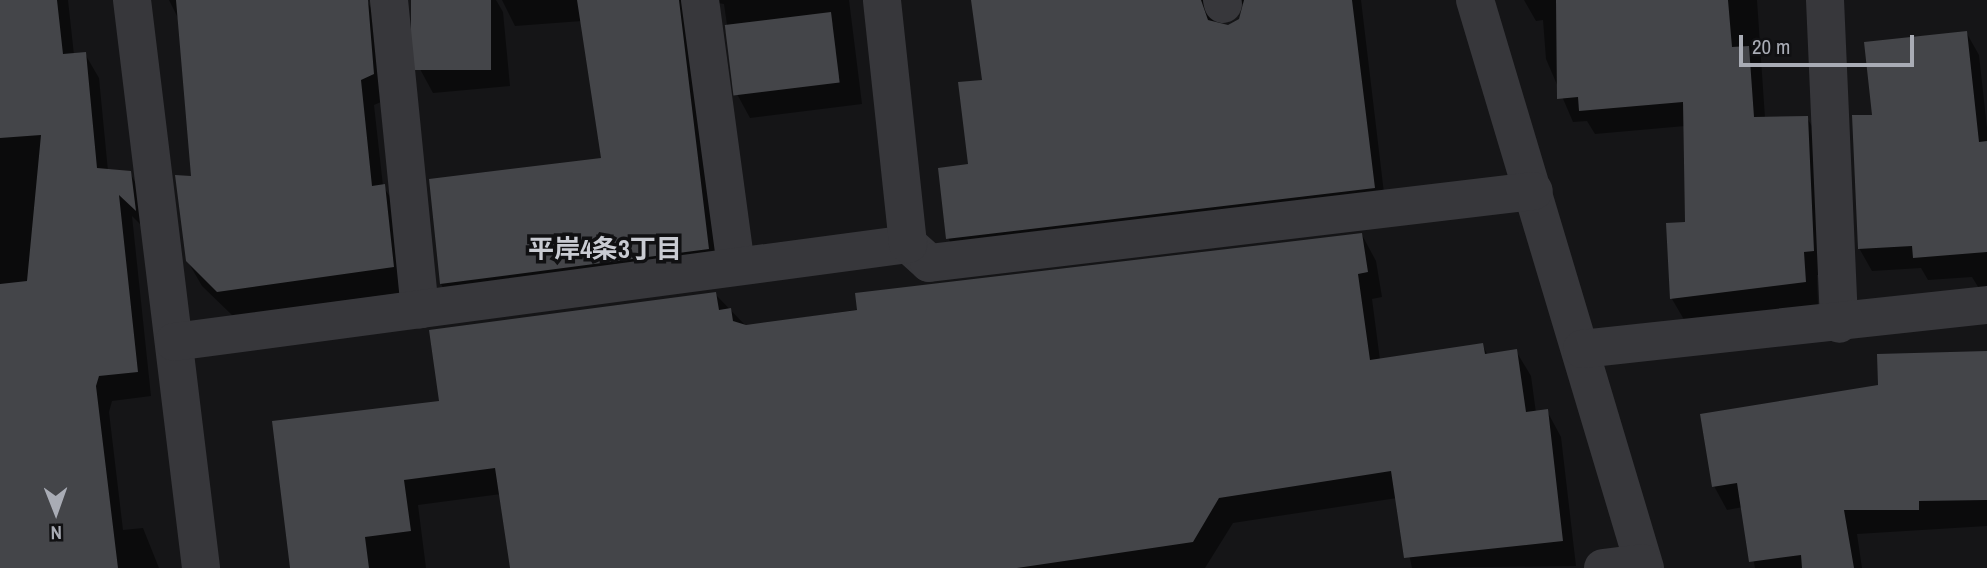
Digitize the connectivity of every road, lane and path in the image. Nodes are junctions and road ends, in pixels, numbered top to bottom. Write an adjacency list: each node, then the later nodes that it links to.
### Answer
1 (132, 0): 13 (street)
2 (389, 0): 11 (street)
3 (700, 0): 9 (street)
4 (882, 0): 8 (street)
5 (1475, 0): 7 (street)
6 (1825, 0): 12 (street)
7 (1534, 191): 8 (street); 14 (street)
8 (908, 244): 9 (street)
9 (736, 266): 11 (street)
10 (1987, 305): 12 (street)
11 (420, 309): 13 (street)
12 (1839, 324): 14 (street)
13 (174, 342): 16 (street)
14 (1582, 349): 15 (street)
15 (1644, 565): 17 (street)
16 (201, 568)
17 (1603, 568)

